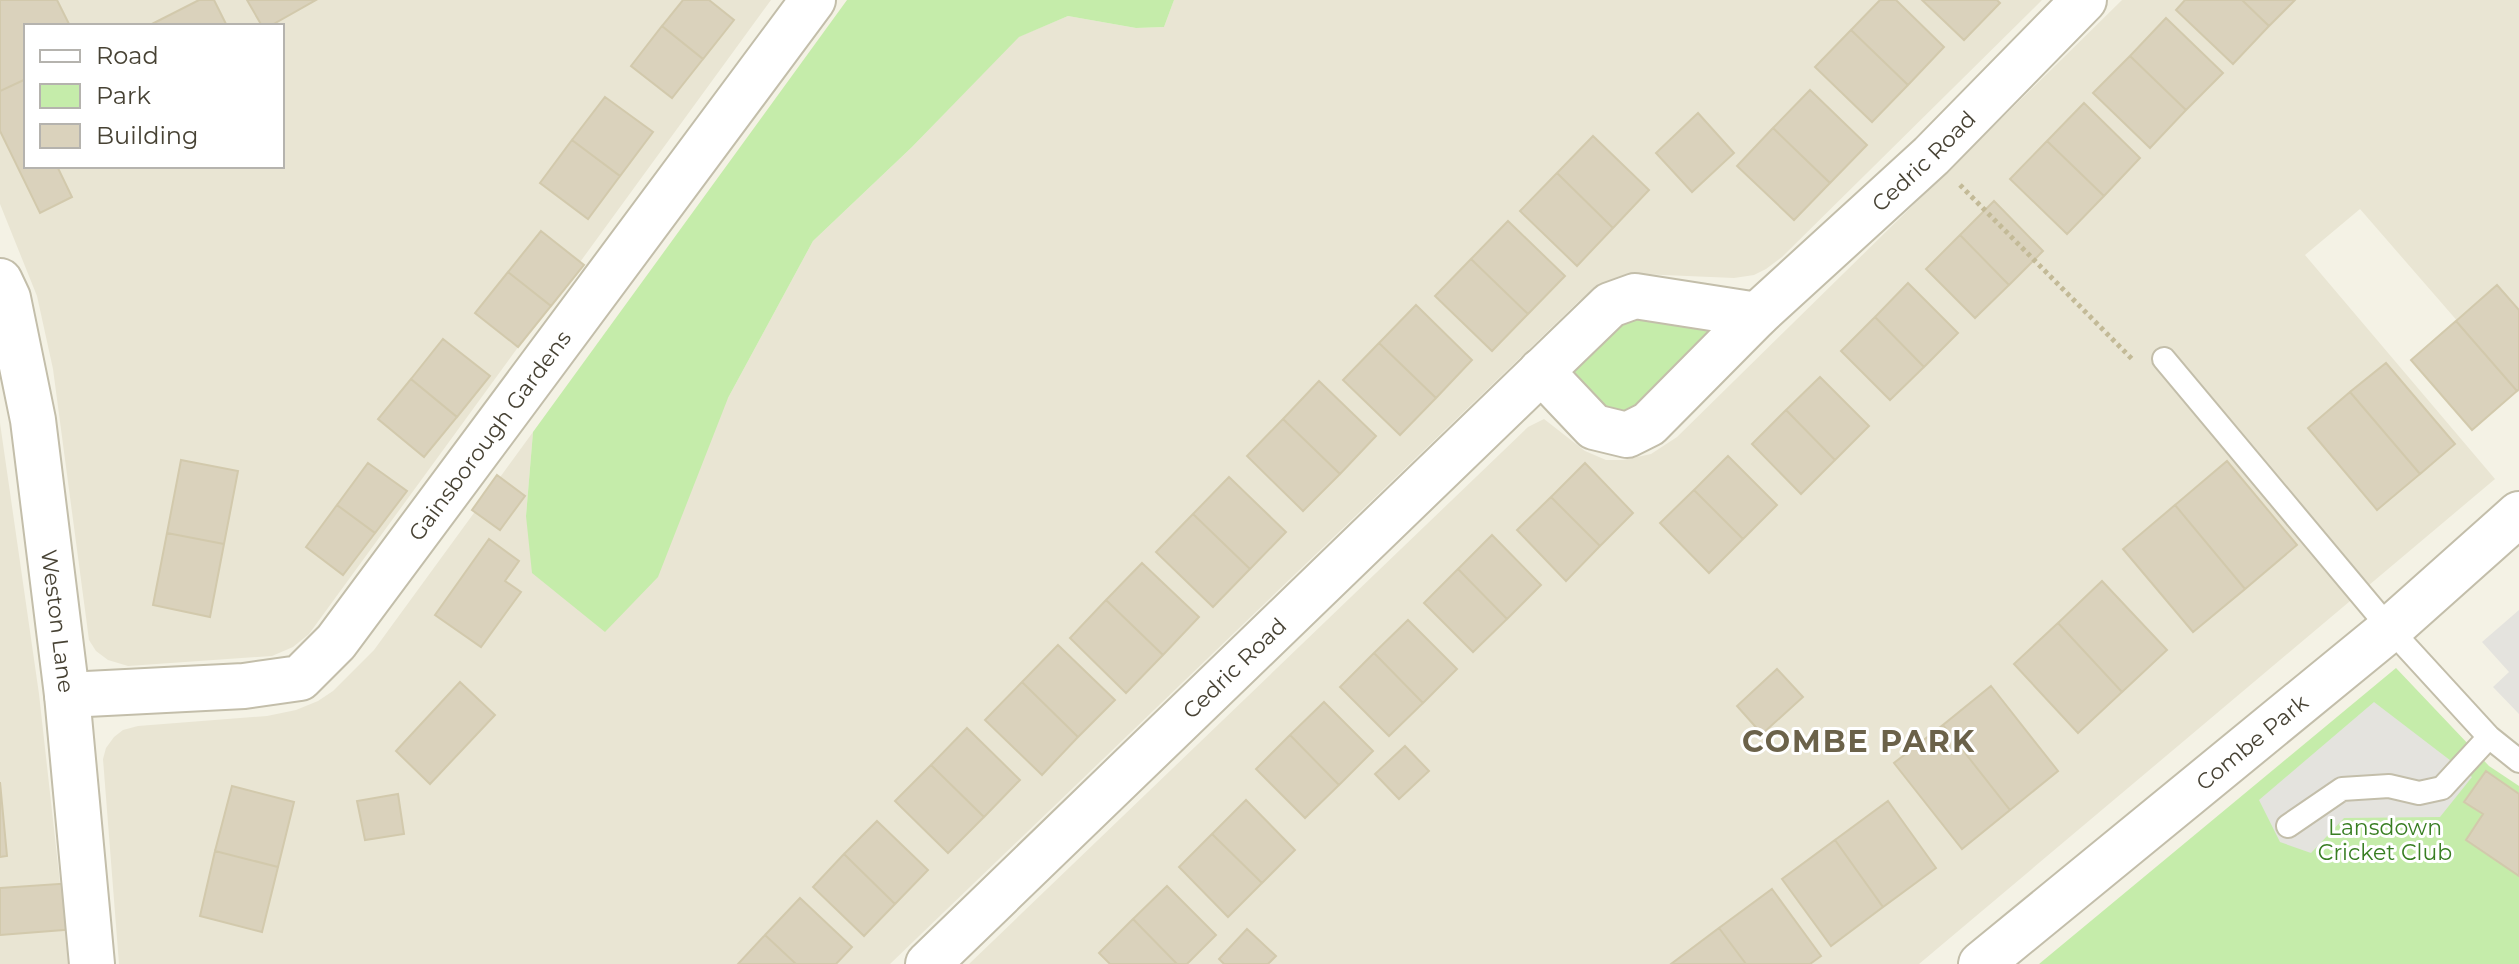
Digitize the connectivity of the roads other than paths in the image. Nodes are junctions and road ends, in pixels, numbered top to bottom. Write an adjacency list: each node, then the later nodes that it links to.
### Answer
1 (813, 0): 9 (street, Gainsborough Gardens)
2 (2084, 0): 4 (street, Cedric Road)
3 (0, 281): 9 (street, Weston Lane)
4 (1757, 315): 6 (street, Cedric Road); 6 (street, Cedric Road)
5 (2164, 359): 8 (lane)
6 (1541, 371): 14 (street, Cedric Road)
7 (2519, 514): 8 (street, Combe Park)
8 (2390, 629): 10 (lane); 15 (street, Combe Park)
9 (67, 695): 13 (street, Weston Lane)
10 (2489, 737): 11 (lane); 12 (lane)
11 (2519, 761)
12 (2288, 826)
13 (92, 964)
14 (928, 964)
15 (1981, 964)

